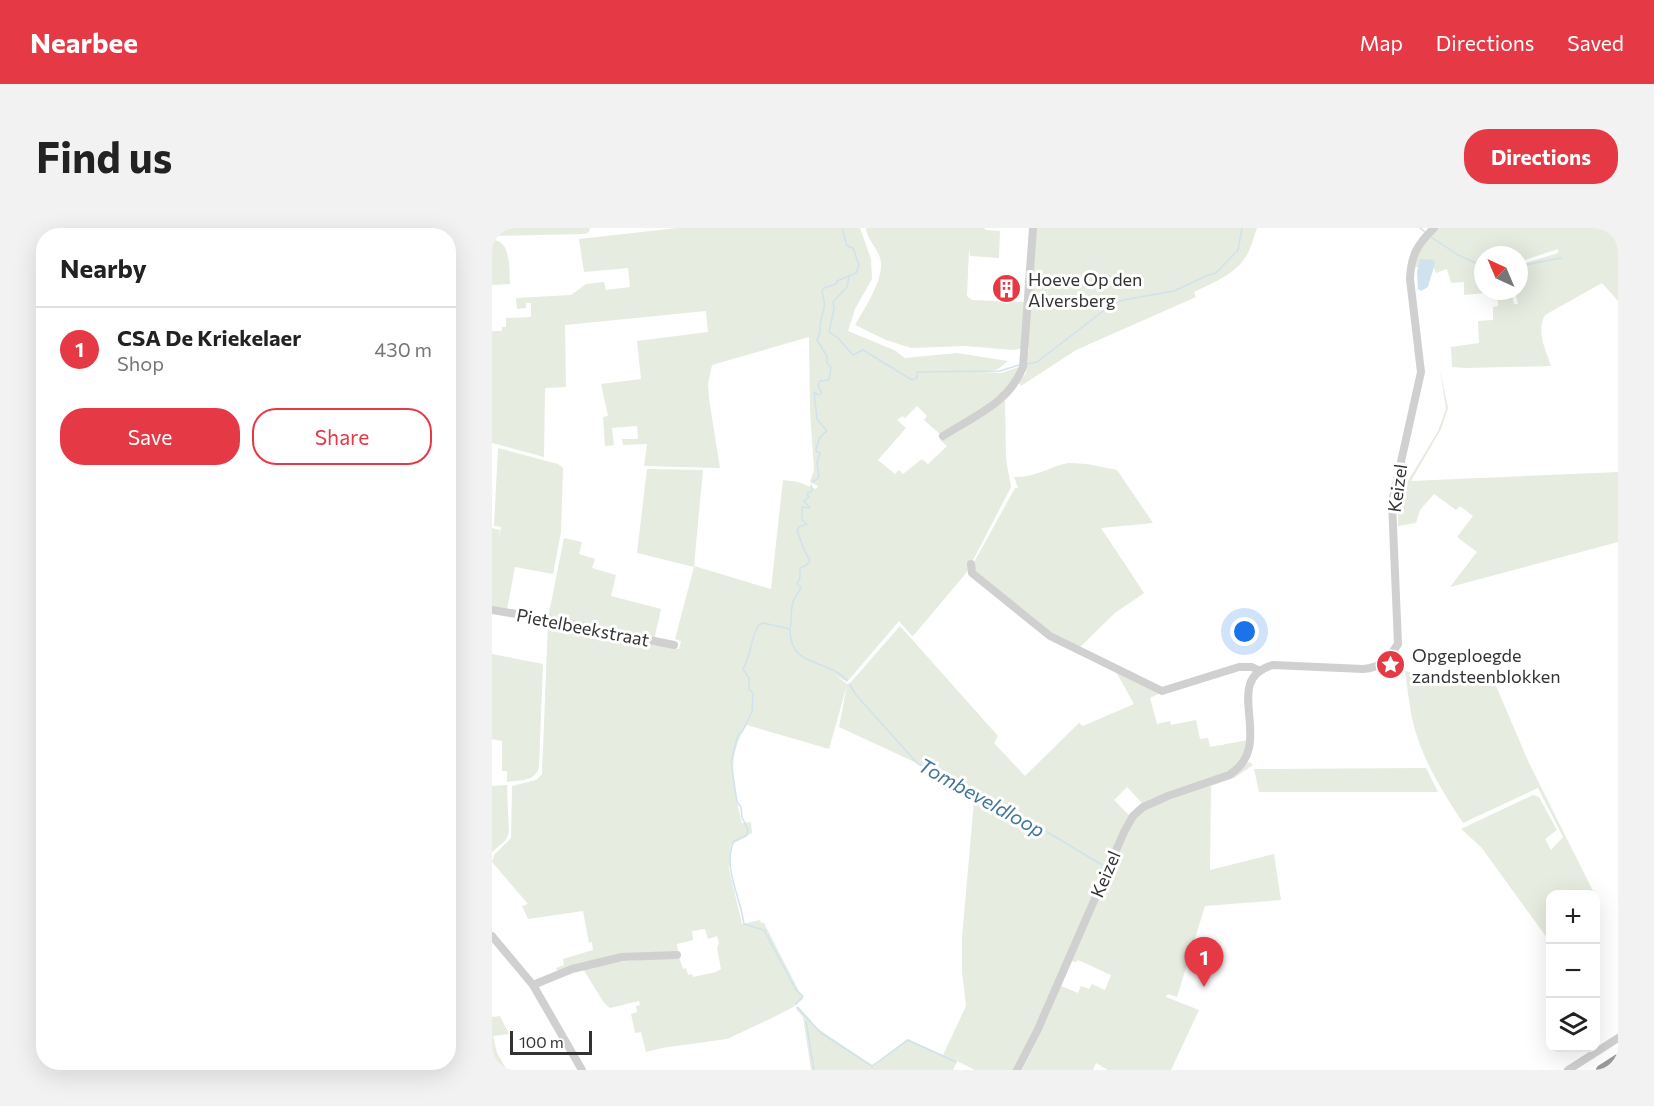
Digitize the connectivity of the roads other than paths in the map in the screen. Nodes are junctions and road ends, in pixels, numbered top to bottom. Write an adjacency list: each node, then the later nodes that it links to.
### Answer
1 (1033, 228): 3 (street)
2 (1434, 228): 7 (street, Keizel)
3 (943, 436)
4 (971, 564): 7 (street, Keizel)
5 (492, 610): 6 (street, Pietelbeekstraat)
6 (674, 645)
7 (1260, 671): 14 (street, Keizel)
8 (492, 936): 10 (street)
9 (677, 955): 10 (street)
10 (532, 985): 13 (street)
11 (1618, 1038): 15 (street)
12 (1618, 1059): 16 (highway)
13 (582, 1070)
14 (1017, 1070)
15 (1568, 1070)
16 (1600, 1070)

